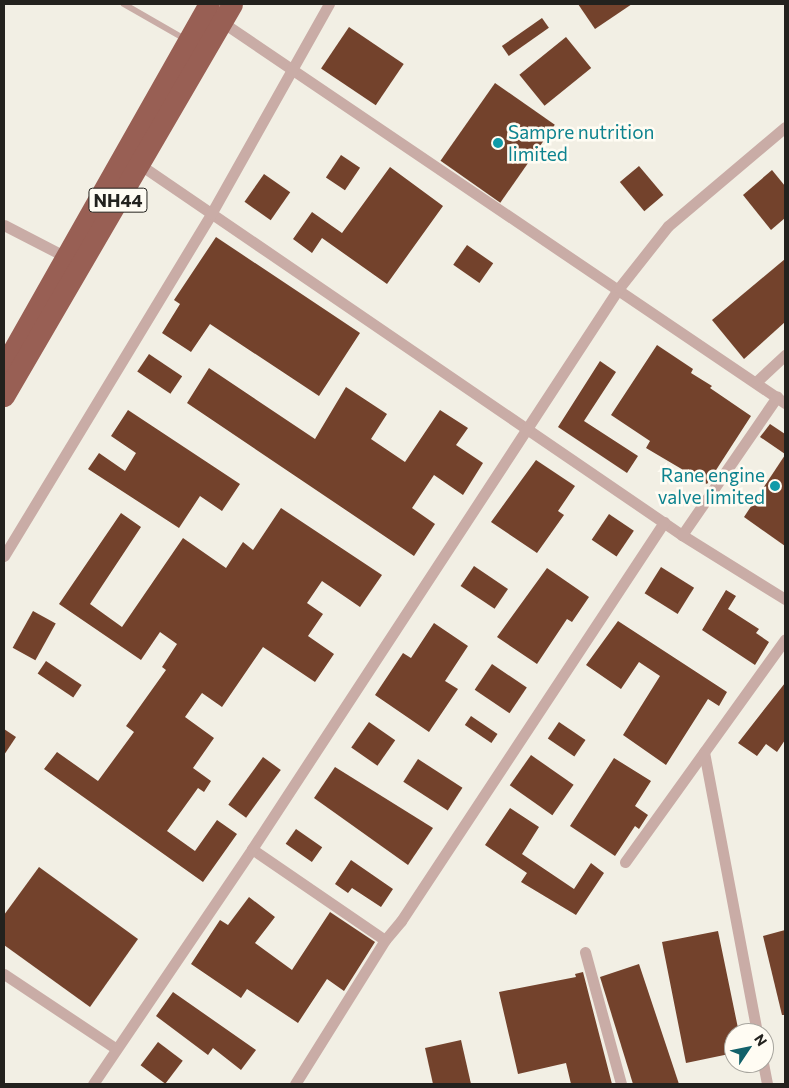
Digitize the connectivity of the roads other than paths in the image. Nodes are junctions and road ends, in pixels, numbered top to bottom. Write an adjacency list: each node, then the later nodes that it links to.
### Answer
1 (124, 4): 5 (lane)
2 (209, 4): 5 (highway, NH44)
3 (329, 4): 6 (street)
4 (227, 13): 5 (highway, NH44); 6 (street)
5 (196, 46): 8 (highway, NH44); 11 (highway, NH44)
6 (293, 67): 9 (street); 12 (street)
7 (785, 127): 12 (street)
8 (140, 164): 9 (street); 16 (highway, NH44)
9 (211, 214): 18 (street); 21 (street)
10 (4, 224): 11 (street)
11 (66, 257): 14 (highway, NH44)
12 (619, 288): 15 (street); 18 (street)
13 (785, 355): 15 (street)
14 (4, 366)
15 (756, 382): 17 (street)
16 (4, 396)
17 (781, 400): 20 (street)
18 (528, 431): 19 (street); 25 (street)
19 (664, 522): 20 (street); 27 (street)
20 (682, 535): 22 (street)
21 (4, 556)
22 (785, 599)
23 (785, 639): 24 (street)
24 (704, 752): 26 (street); 30 (street)
25 (252, 849): 27 (street); 31 (street)
26 (625, 862)
27 (385, 940): 33 (street)
28 (585, 952): 34 (street)
29 (4, 974): 31 (street)
30 (755, 1023)
31 (115, 1048): 32 (street)
32 (93, 1084)
33 (295, 1084)
34 (621, 1084)

